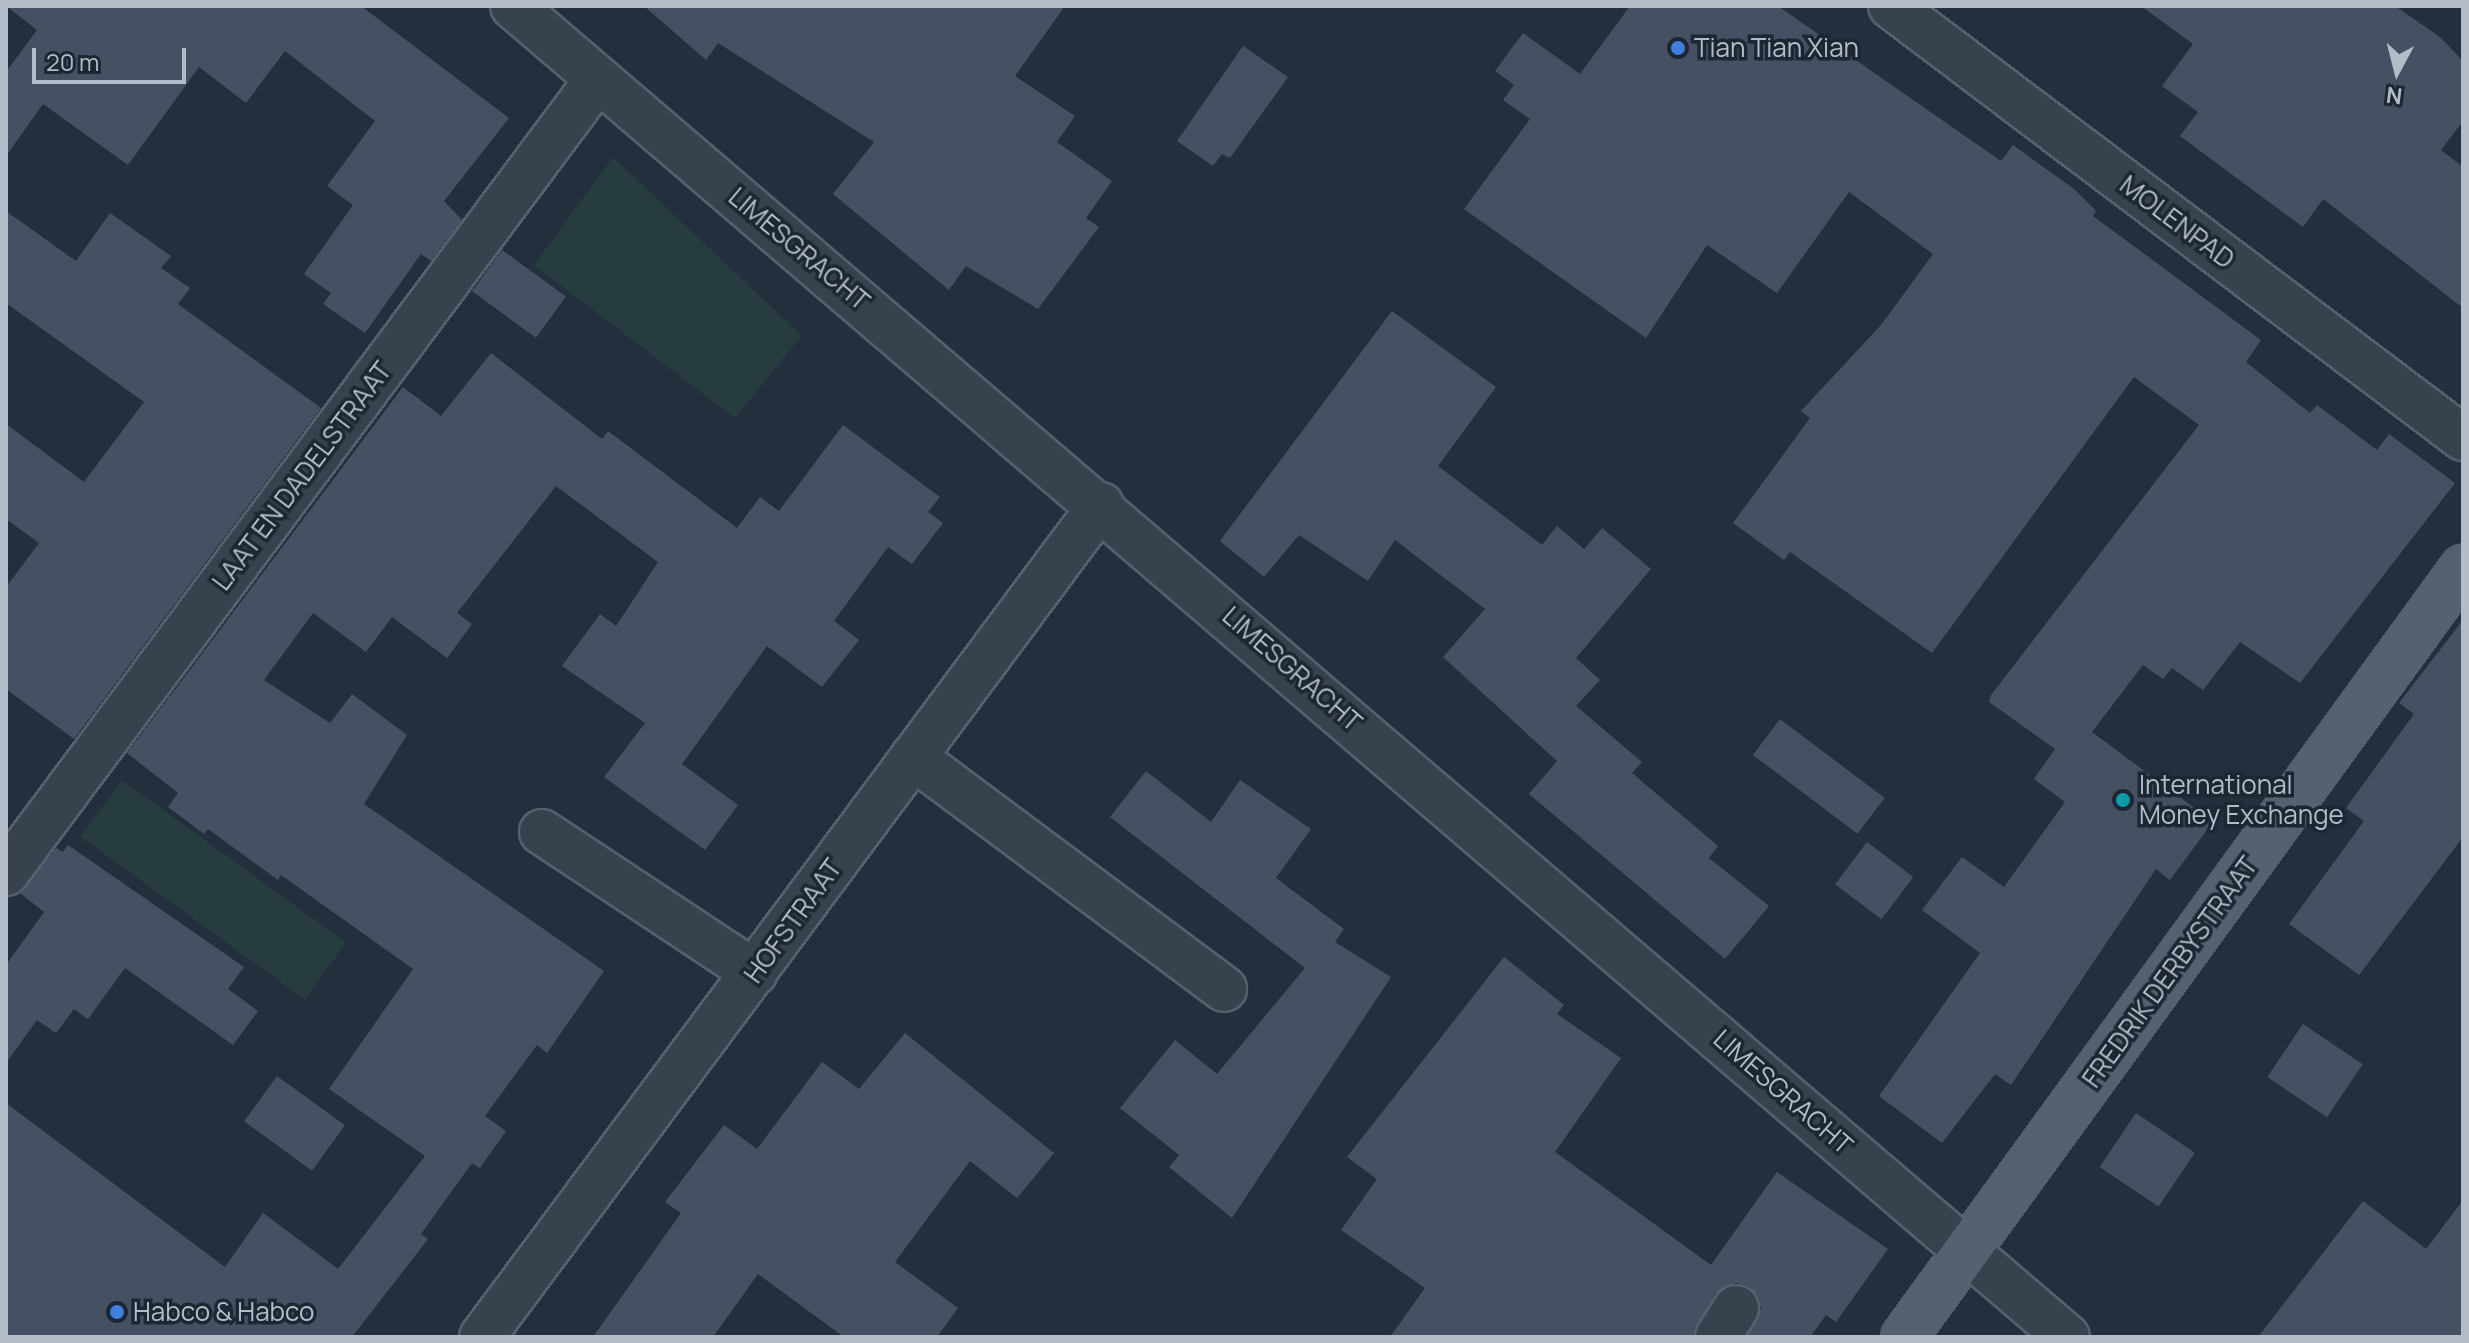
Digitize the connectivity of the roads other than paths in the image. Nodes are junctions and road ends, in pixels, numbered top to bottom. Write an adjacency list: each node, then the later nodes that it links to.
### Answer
1 (513, 6): 3 (street, LIMESGRACHT)
2 (1891, 6): 4 (street, MOLENPAD)
3 (598, 79): 5 (street, LIMESGRACHT); 9 (street, LAAT EN DADELSTRAAT)
4 (2463, 438)
5 (1101, 505): 7 (street, HOFSTRAAT); 12 (street, LIMESGRACHT)
6 (2463, 568): 12 (main road, FREDRIK DERBYSTRAAT)
7 (913, 757): 10 (street, HOFSTRAAT); 11 (street)
8 (542, 832): 10 (street)
9 (6, 873)
10 (755, 973): 13 (street, HOFSTRAAT)
11 (1224, 989)
12 (1967, 1251): 14 (main road, FREDRIK DERBYSTRAAT); 15 (street, LIMESGRACHT)
13 (482, 1337)
14 (1904, 1337)
15 (2067, 1337)

